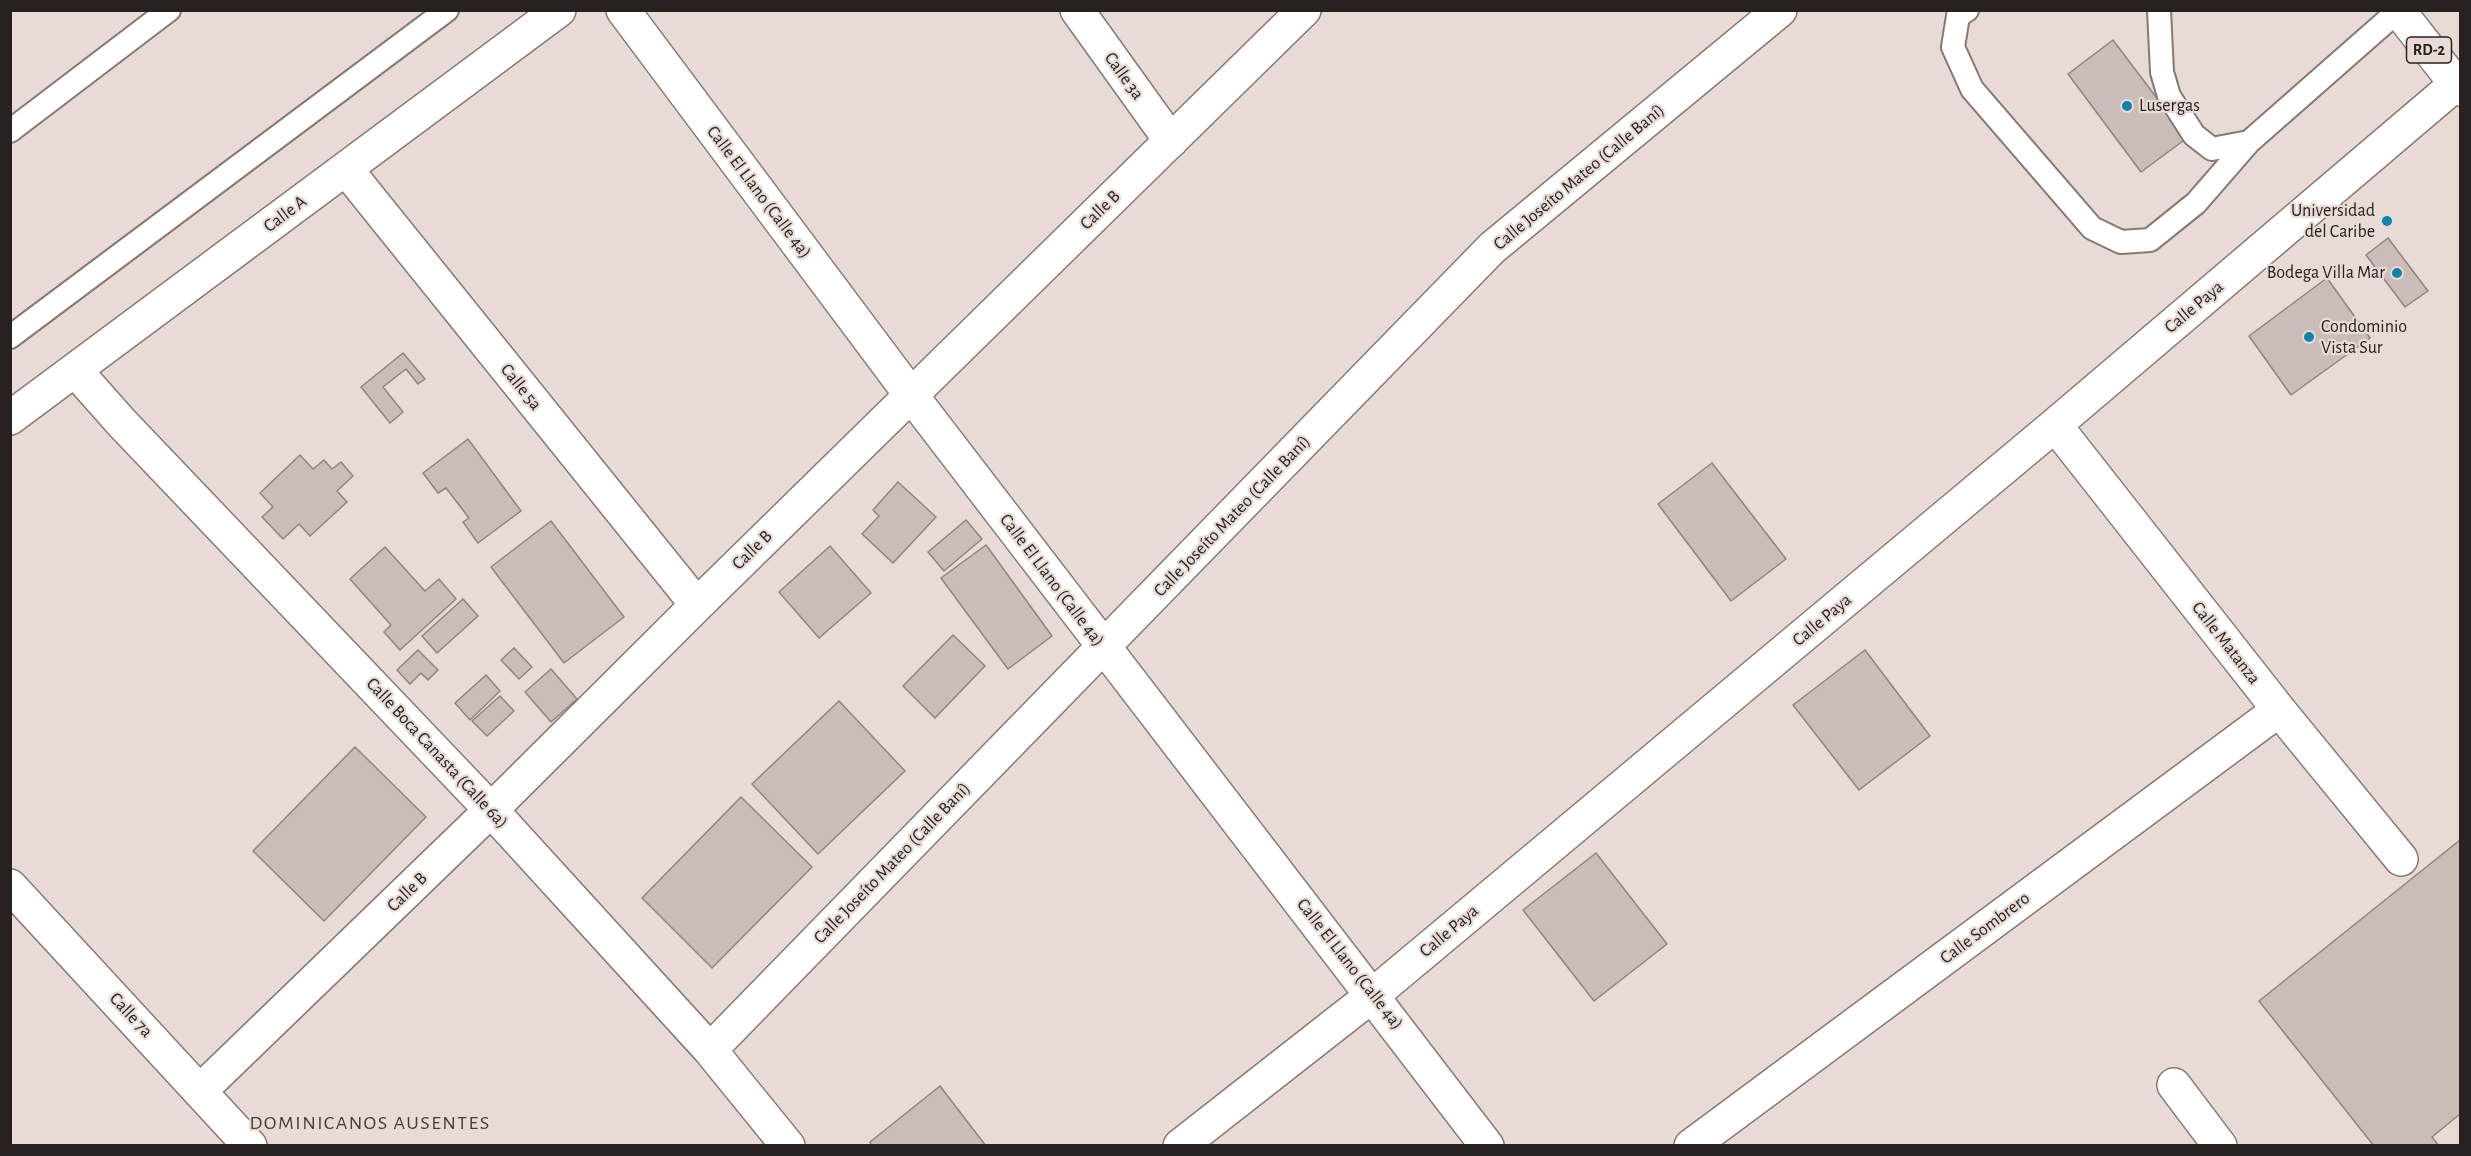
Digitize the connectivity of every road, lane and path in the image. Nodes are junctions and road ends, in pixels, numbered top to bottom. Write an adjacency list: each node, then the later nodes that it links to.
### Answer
1 (169, 10): 12 (lane)
2 (447, 10): 16 (lane)
3 (560, 10): 15 (main road, Calle A)
4 (623, 10): 18 (main road, Calle El Llano (Calle 4a))
5 (1077, 10): 13 (main road, Calle 3a)
6 (1304, 10): 13 (main road, Calle B)
7 (1780, 10): 22 (main road, Calle Joseíto Mateo (Calle Baní))
8 (1968, 10): 14 (lane)
9 (2159, 10): 14 (lane)
10 (2398, 11): 11 (main road, RD-2); 14 (lane)
11 (2459, 80): 20 (main road, Calle Paya)
12 (10, 131)
13 (1171, 141): 18 (main road, Calle B)
14 (2249, 142)
15 (346, 169): 17 (main road, Calle A); 21 (main road, Calle 5a)
16 (10, 337)
17 (75, 370): 19 (main road, Calle A); 24 (main road, Calle Boca Canasta (Calle 6a))
18 (911, 395): 21 (main road, Calle B); 22 (main road, Calle El Llano (Calle 4a))
19 (10, 418)
20 (2055, 425): 23 (main road, Calle Matanza); 27 (main road, Calle Paya)
21 (697, 605): 24 (main road, Calle B)
22 (1104, 647): 27 (main road, Calle El Llano (Calle 4a)); 28 (main road, Calle Joseíto Mateo (Calle Baní))
23 (2279, 710): 25 (main road, Calle Matanza); 35 (main road, Calle Sombrero)
24 (491, 810): 28 (main road, Calle Boca Canasta (Calle 6a)); 30 (main road, Calle B)
25 (2401, 858)
26 (10, 886): 30 (main road, Calle 7a)
27 (1374, 994): 33 (main road, Calle Paya); 34 (main road, Calle El Llano (Calle 4a))
28 (710, 1050): 32 (main road, Calle Boca Canasta (Calle 6a))
29 (2174, 1086): 36 (main road)
30 (201, 1090): 31 (main road, Calle 7a)
31 (250, 1146)
32 (788, 1146)
33 (1180, 1146)
34 (1487, 1146)
35 (1691, 1146)
36 (2220, 1146)

